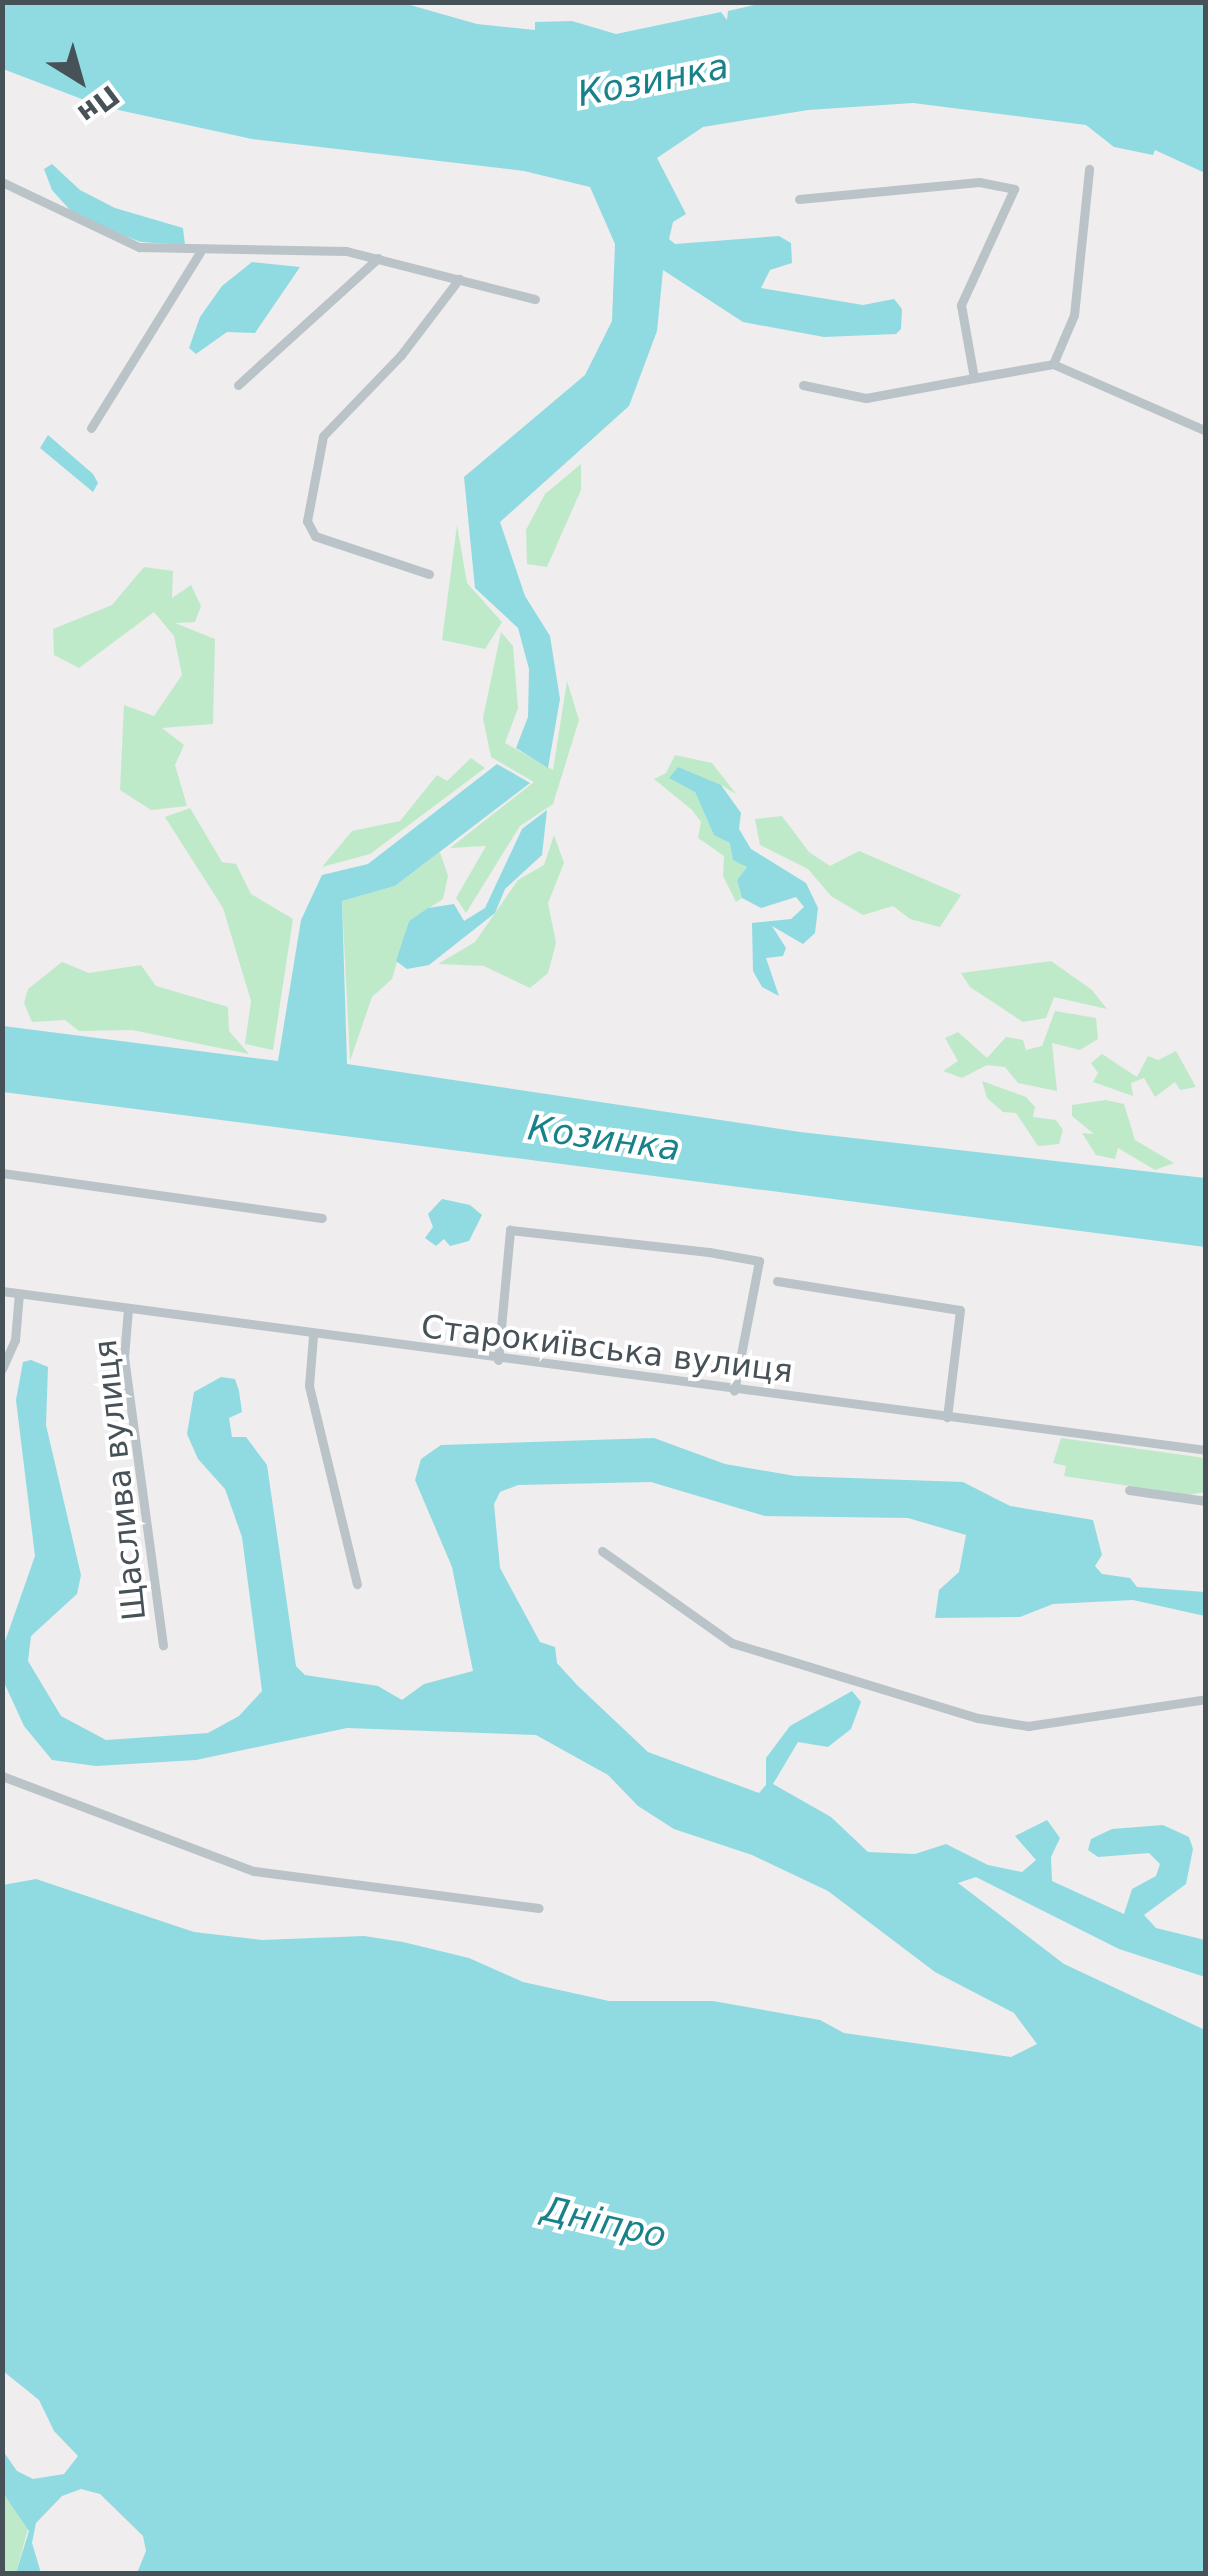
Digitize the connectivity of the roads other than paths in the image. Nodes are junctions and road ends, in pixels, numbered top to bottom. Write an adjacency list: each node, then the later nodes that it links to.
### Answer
1 (1089, 168): 8 (street)
2 (2, 182): 4 (street)
3 (799, 199): 9 (street)
4 (200, 252): 5 (street); 12 (street)
5 (378, 258): 6 (street); 10 (street)
6 (458, 278): 7 (street); 14 (street)
7 (535, 299)
8 (1053, 364): 9 (street); 13 (street)
9 (974, 378): 11 (street)
10 (238, 385)
11 (802, 386)
12 (91, 428)
13 (1206, 431)
14 (429, 574)
15 (2, 1173): 16 (street)
16 (322, 1218)
17 (777, 1281): 25 (street)
18 (2, 1291): 19 (street, Старокиївська вулиця)
19 (19, 1293): 20 (street, Старокиївська вулиця); 23 (street)
20 (128, 1308): 21 (street, Старокиївська вулиця); 31 (street, Щаслива вулиця)
21 (313, 1336): 22 (street, Старокиївська вулиця); 30 (street)
22 (498, 1360): 24 (street, Старокиївська вулиця); 24 (street)
23 (2, 1369)
24 (734, 1391): 25 (street, Старокиївська вулиця)
25 (947, 1417): 26 (street, Старокиївська вулиця)
26 (1206, 1450)
27 (1129, 1490): 28 (street)
28 (1206, 1501)
29 (602, 1551): 32 (street)
30 (358, 1584)
31 (163, 1645)
32 (1206, 1699)
33 (2, 1776): 34 (street)
34 (538, 1908)

